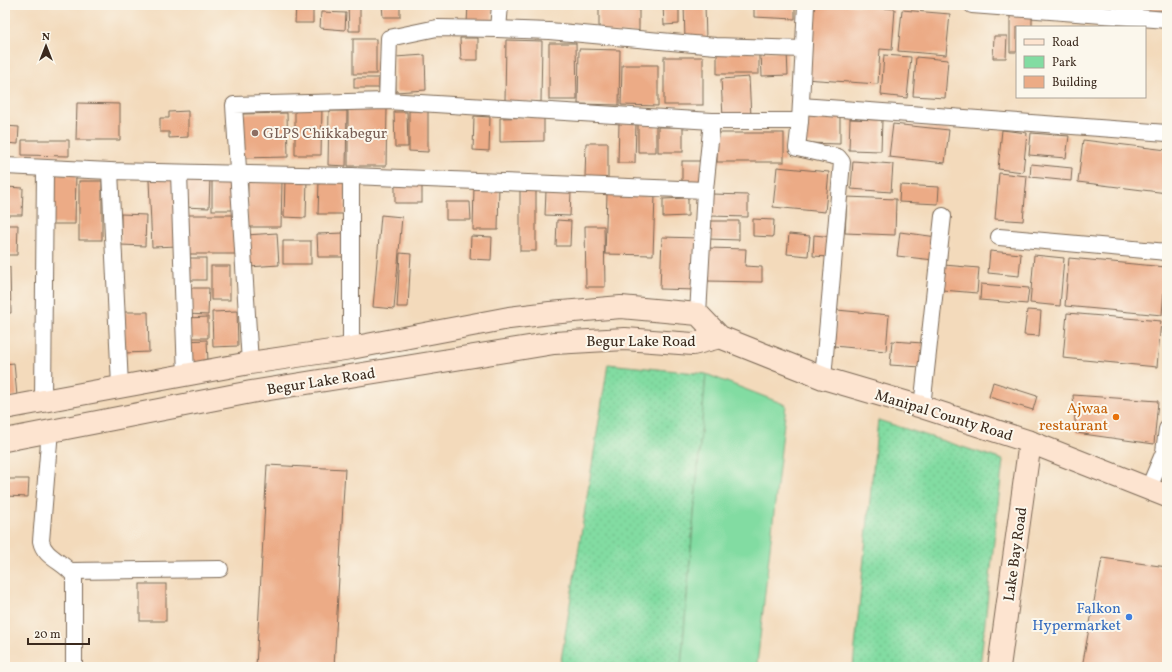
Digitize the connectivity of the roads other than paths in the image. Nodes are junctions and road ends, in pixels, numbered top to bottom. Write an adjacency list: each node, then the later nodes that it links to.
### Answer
1 (500, 5): 5 (street)
2 (806, 5): 6 (street)
3 (972, 5): 4 (street)
4 (1167, 20)
5 (498, 29): 6 (street); 7 (street)
6 (803, 49): 8 (street)
7 (387, 101): 9 (street); 15 (street)
8 (800, 113): 9 (street); 10 (street); 27 (street)
9 (712, 121): 17 (street)
10 (1167, 133)
11 (5, 166): 12 (street)
12 (45, 168): 13 (street); 29 (street)
13 (110, 171): 14 (street); 28 (street)
14 (179, 173): 15 (street); 25 (street)
15 (238, 173): 16 (street); 24 (street)
16 (351, 176): 17 (street); 23 (street)
17 (705, 190): 21 (street)
18 (943, 216): 30 (street)
19 (999, 237): 20 (street)
20 (1167, 252)
21 (698, 314): 22 (main road, Begur Lake Road); 23 (main road, Begur Lake Road)
22 (720, 337): 26 (main road, Begur Lake Road); 27 (main road, Manipal County Road)
23 (343, 350): 24 (main road, Begur Lake Road); 26 (main road)
24 (250, 363): 25 (main road, Begur Lake Road)
25 (186, 376): 28 (main road, Begur Lake Road)
26 (340, 378): 33 (main road, Begur Lake Road)
27 (823, 378): 30 (main road, Manipal County Road)
28 (120, 386): 29 (main road, Begur Lake Road)
29 (43, 399): 31 (main road, Begur Lake Road)
30 (922, 406): 35 (main road, Manipal County Road)
31 (5, 408)
32 (1167, 429): 36 (street)
33 (50, 430): 34 (main road, Begur Lake Road); 38 (street)
34 (5, 440)
35 (1030, 442): 36 (main road, Manipal County Road); 40 (main road, Lake Bay Road)
36 (1158, 493)
37 (220, 569): 38 (street)
38 (71, 571): 39 (street)
39 (74, 667)
40 (999, 667)

